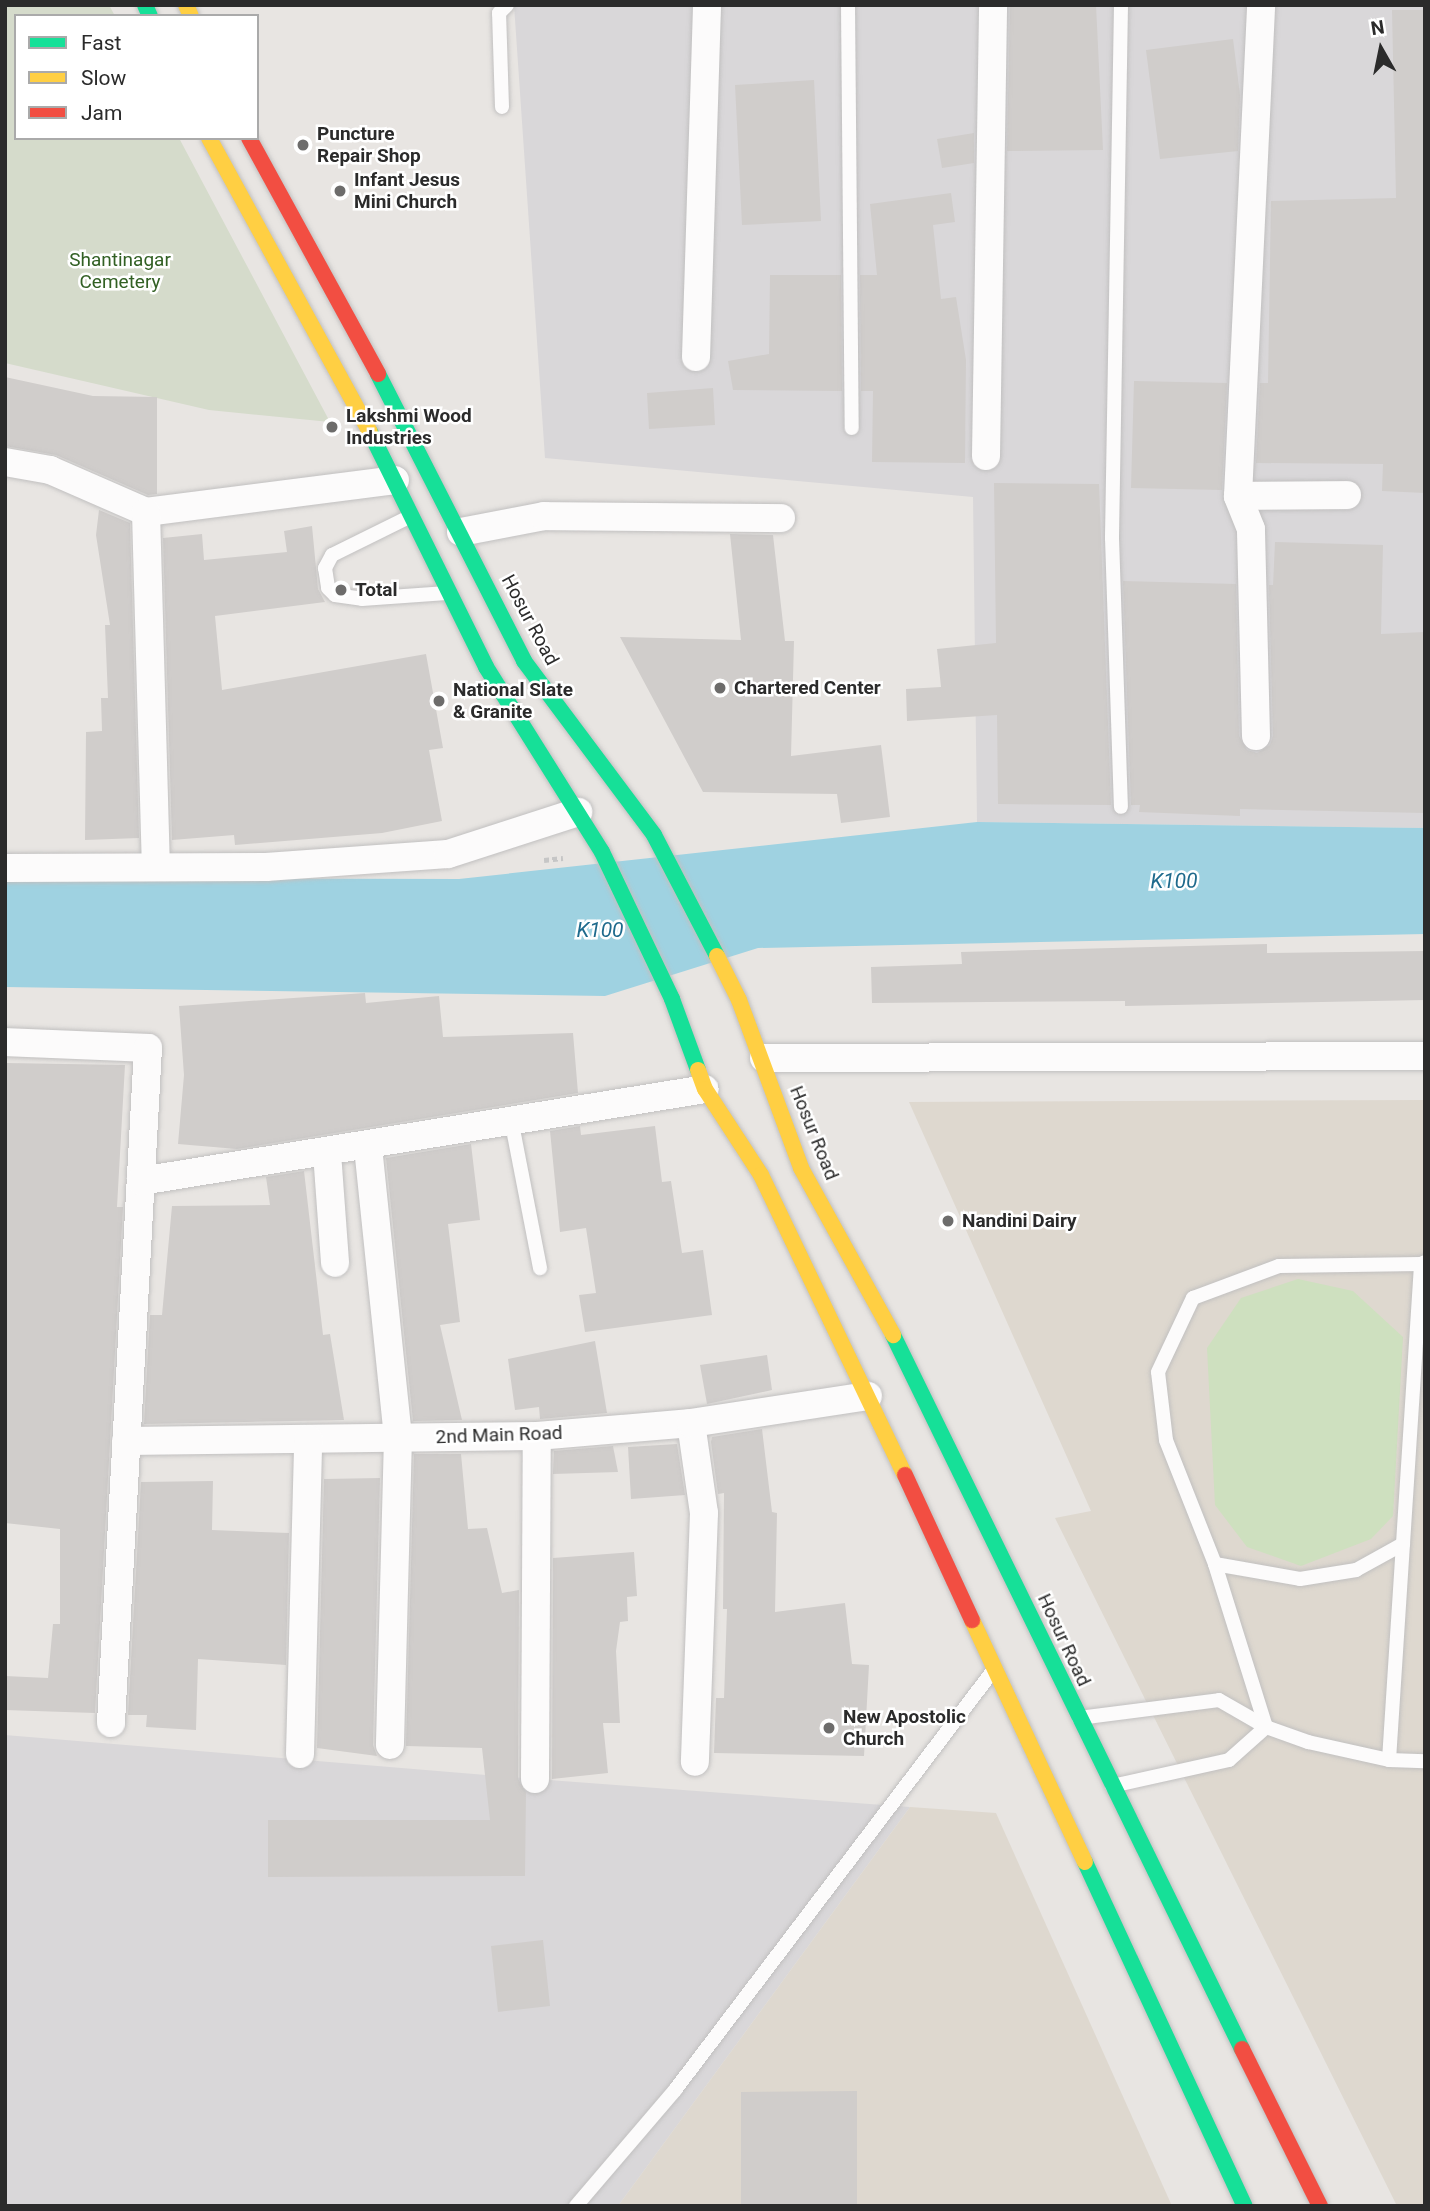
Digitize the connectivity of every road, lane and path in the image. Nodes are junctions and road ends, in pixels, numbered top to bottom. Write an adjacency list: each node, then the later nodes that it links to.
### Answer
1 (507, 5): 7 (lane)
2 (707, 5): 10 (street)
3 (849, 5): 11 (lane)
4 (993, 5): 12 (street)
5 (1121, 5): 23 (lane)
6 (1261, 5): 16 (street)
7 (502, 107)
8 (210, 140): 14 (main road)
9 (250, 140): 20 (main road, Hosur Road)
10 (696, 357)
11 (852, 428)
12 (986, 456)
13 (5, 462): 17 (street)
14 (395, 480): 17 (street); 18 (main road)
15 (1347, 495): 16 (street)
16 (1238, 496): 22 (street)
17 (146, 512): 27 (street)
18 (413, 515): 21 (main road); 21 (lane)
19 (781, 518): 20 (street)
20 (461, 532): 31 (main road, Hosur Road)
21 (449, 593): 24 (main road)
22 (1256, 736)
23 (1121, 807)
24 (578, 812): 27 (street); 32 (main road)
25 (564, 858): 26 (path)
26 (543, 860)
27 (156, 867): 28 (street)
28 (5, 868)
29 (5, 1042): 36 (street)
30 (1425, 1056): 31 (street)
31 (764, 1058): 49 (main road, Hosur Road)
32 (705, 1089): 33 (street); 40 (main road)
33 (512, 1124): 34 (street); 39 (lane)
34 (368, 1147): 35 (street); 43 (street)
35 (327, 1153): 36 (street); 37 (street)
36 (141, 1181): 45 (street)
37 (335, 1263)
38 (1423, 1263): 46 (lane); 47 (lane)
39 (540, 1268)
40 (868, 1396): 41 (street, 2nd Main Road); 48 (main road)
41 (691, 1423): 42 (street, 2nd Main Road); 56 (street)
42 (537, 1436): 43 (street, 2nd Main Road); 57 (street)
43 (398, 1437): 44 (street, 2nd Main Road); 52 (street)
44 (308, 1439): 45 (street, 2nd Main Road); 53 (street)
45 (126, 1441): 50 (street)
46 (1403, 1544): 47 (lane); 54 (lane)
47 (1215, 1564): 51 (lane)
48 (995, 1668): 59 (lane); 60 (main road)
49 (1077, 1718): 51 (lane); 58 (main road, Hosur Road)
50 (111, 1723)
51 (1266, 1727): 54 (lane); 58 (lane)
52 (390, 1745)
53 (300, 1754)
54 (1389, 1760): 55 (lane)
55 (1425, 1761)
56 (695, 1762)
57 (535, 1779)
58 (1112, 1786): 61 (main road, Hosur Road)
59 (576, 2206)
60 (1245, 2206)
61 (1320, 2206)

